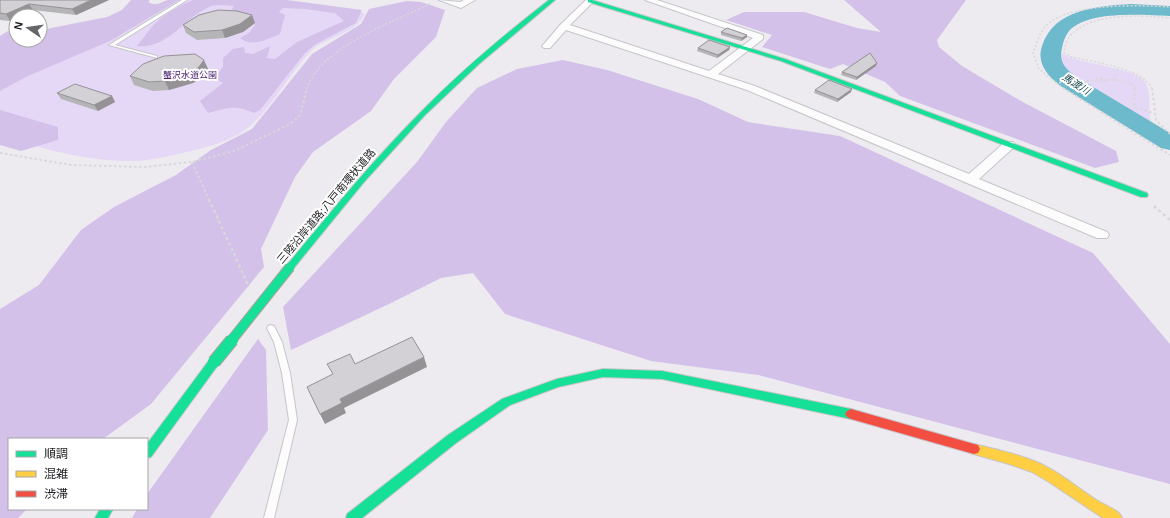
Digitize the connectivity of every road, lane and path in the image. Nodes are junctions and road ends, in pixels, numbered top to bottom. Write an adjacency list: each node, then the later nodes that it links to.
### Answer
1 (185, 0): 13 (lane)
2 (437, 0): 23 (path)
3 (443, 0): 4 (street)
4 (471, 0)
5 (552, 0): 30 (main road, 三陸沿岸道路;八戸南環状道路, bridge)
6 (649, 0): 12 (street)
7 (590, 1): 10 (street); 12 (main road)
8 (1170, 7): 17 (path)
9 (1170, 18): 14 (path)
10 (564, 26): 11 (street); 15 (street)
11 (547, 46)
12 (744, 48): 15 (street); 20 (main road)
13 (155, 57)
14 (1118, 68): 16 (path); 18 (path)
15 (711, 74): 24 (street)
16 (1114, 79): 17 (path); 18 (path)
17 (1055, 83): 22 (path)
18 (1153, 114): 19 (path)
19 (1170, 134)
20 (1009, 145): 24 (street); 25 (main road)
21 (0, 153): 23 (path)
22 (1170, 155)
23 (192, 162): 28 (path)
24 (970, 180): 27 (street)
25 (1144, 195): 26 (path)
26 (1170, 220)
27 (1102, 235)
28 (250, 290)
29 (271, 328): 31 (lane)
30 (148, 453)
31 (269, 518)
32 (352, 518): 33 (main road)
33 (1116, 518)

